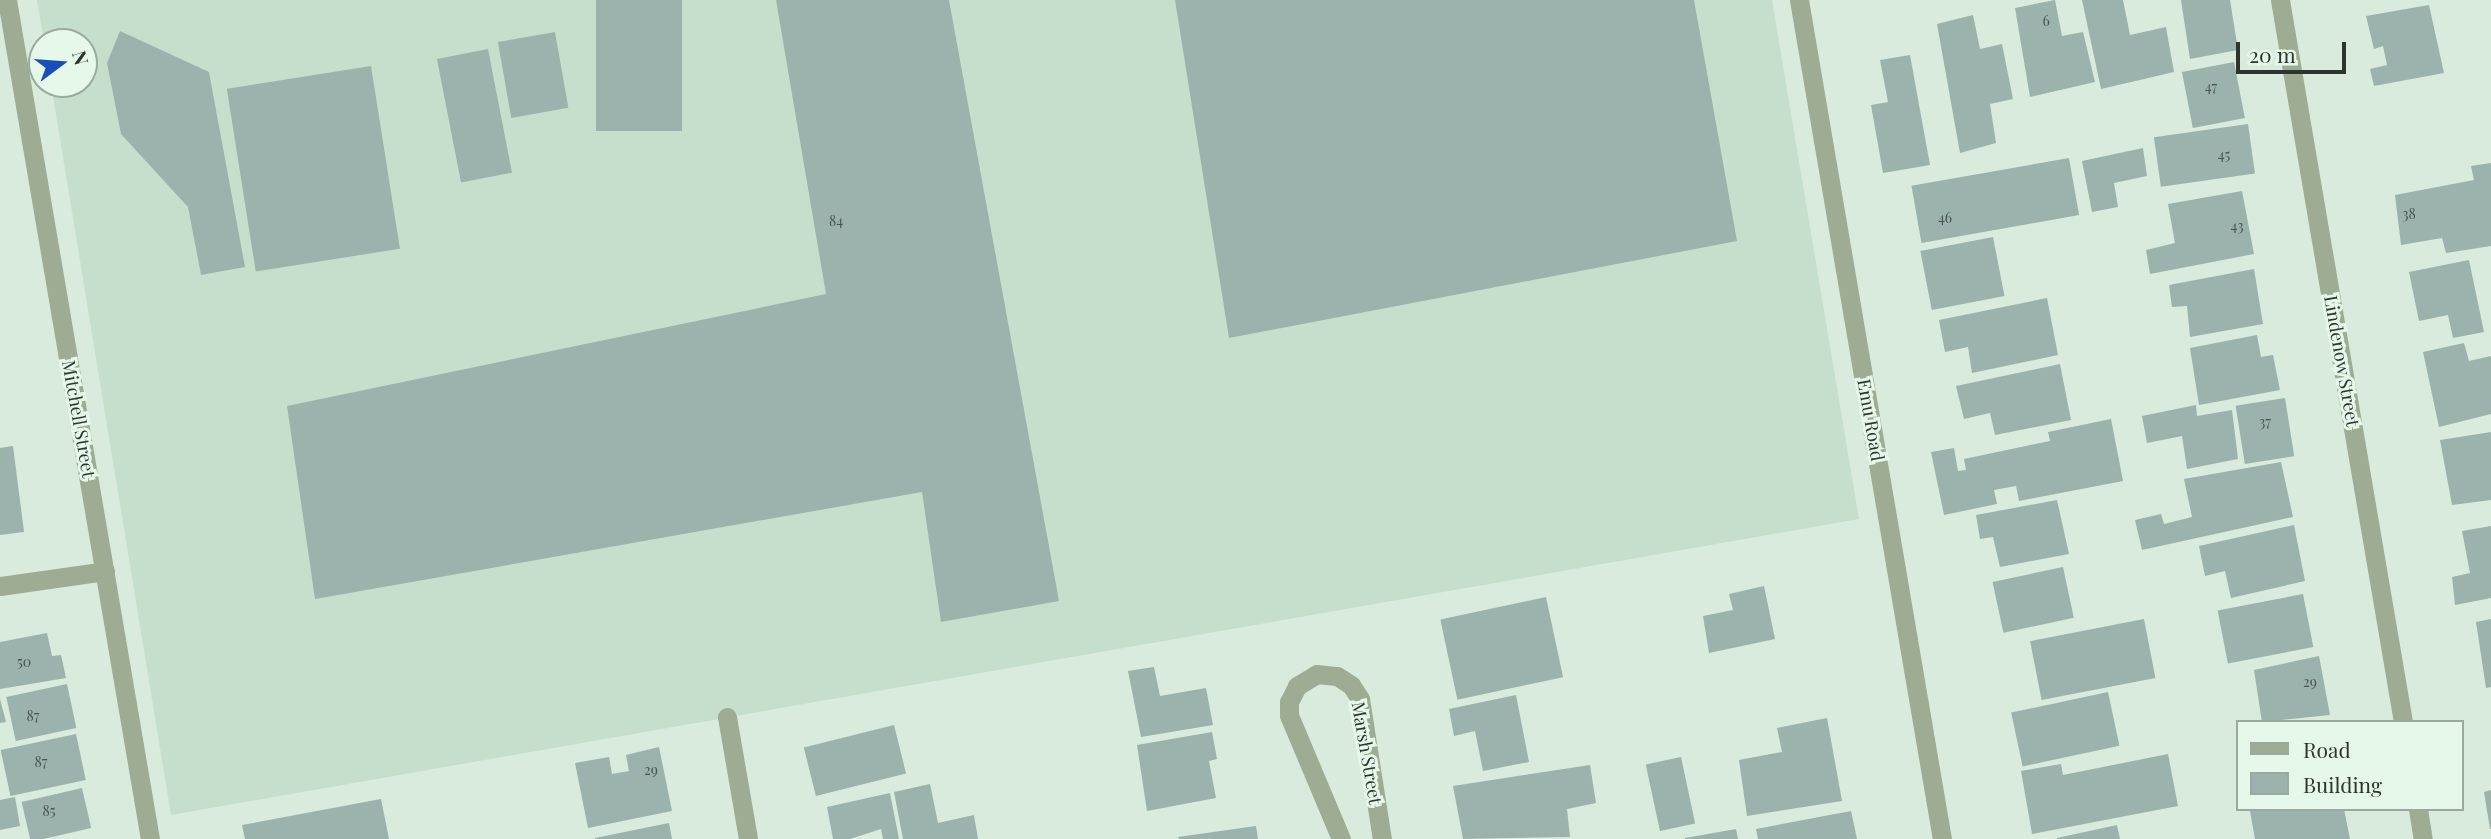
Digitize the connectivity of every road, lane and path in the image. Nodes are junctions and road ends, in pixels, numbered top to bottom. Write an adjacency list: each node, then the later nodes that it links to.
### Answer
1 (7, 0): 4 (street, Mitchell Street)
2 (1799, 0): 13 (street, Emu Road)
3 (2280, 0): 7 (street, Lindenow Street)
4 (105, 571): 5 (street); 9 (street, Mitchell Street)
5 (0, 586)
6 (727, 717): 10 (street)
7 (2403, 720)
8 (2418, 811): 14 (street)
9 (150, 839)
10 (748, 839)
11 (1341, 839): 12 (street, Marsh Street)
12 (1382, 839)
13 (1942, 839)
14 (2423, 839)

